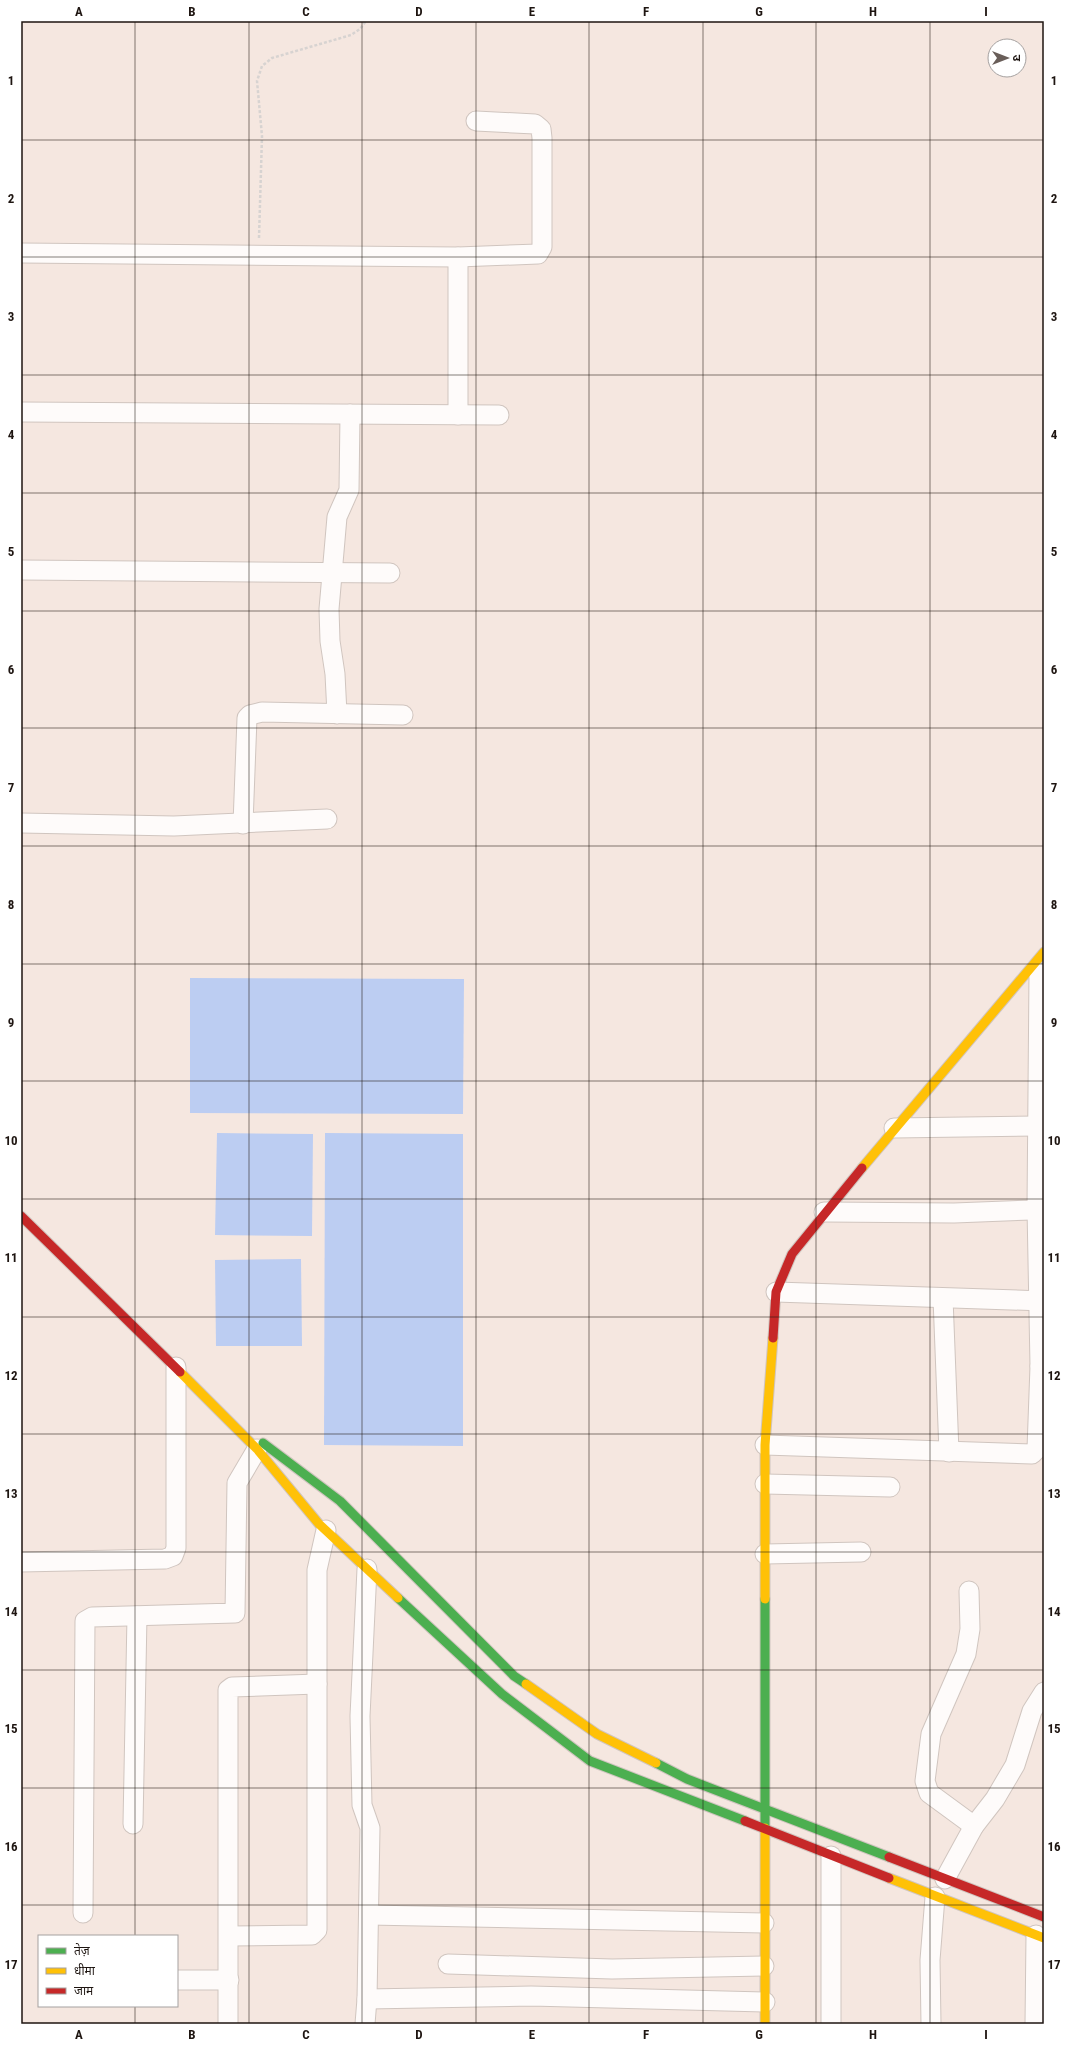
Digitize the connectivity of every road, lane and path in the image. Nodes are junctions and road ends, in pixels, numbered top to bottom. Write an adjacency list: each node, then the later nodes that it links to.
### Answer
1 (366, 21): 4 (path)
2 (476, 121): 5 (street)
3 (21, 253): 4 (street)
4 (258, 255): 5 (street)
5 (458, 257): 8 (street)
6 (21, 412): 7 (street)
7 (350, 414): 8 (street); 11 (street)
8 (458, 415): 9 (street)
9 (499, 416)
10 (21, 570): 11 (street)
11 (332, 572): 12 (street); 13 (street)
12 (390, 573)
13 (337, 714): 14 (street); 17 (street)
14 (404, 715)
15 (327, 819): 17 (street)
16 (21, 823): 17 (street)
17 (244, 824)
18 (1044, 952): 19 (main road)
19 (1037, 972): 20 (street); 22 (main road)
20 (1041, 1074): 21 (street)
21 (1038, 1126): 22 (street); 23 (street)
22 (894, 1128): 24 (main road)
23 (1040, 1207): 24 (street); 28 (street)
24 (824, 1212): 26 (main road)
25 (21, 1216): 30 (main road)
26 (776, 1292): 27 (street); 33 (main road)
27 (944, 1298): 28 (street); 35 (street)
28 (1041, 1301): 29 (street)
29 (1042, 1366): 31 (street)
30 (176, 1367): 32 (main road); 41 (street)
31 (1042, 1399): 35 (street)
32 (220, 1411): 34 (main road); 47 (main road)
33 (765, 1445): 35 (street); 36 (main road)
34 (257, 1450): 38 (main road); 44 (street)
35 (949, 1452)
36 (765, 1484): 37 (street); 40 (main road)
37 (890, 1487)
38 (326, 1530): 42 (main road); 45 (street)
39 (861, 1552): 40 (street)
40 (765, 1554): 47 (main road)
41 (21, 1562)
42 (367, 1569): 50 (main road); 55 (street)
43 (968, 1591): 49 (street)
44 (136, 1616): 48 (street); 54 (street)
45 (317, 1684): 58 (street); 58 (street)
46 (1044, 1692): 49 (street)
47 (764, 1808): 50 (main road); 52 (main road)
48 (133, 1824)
49 (974, 1826): 52 (street)
50 (764, 1830): 51 (main road); 57 (main road)
51 (831, 1856): 53 (main road); 69 (street)
52 (945, 1879): 56 (main road)
53 (935, 1897): 59 (main road); 70 (street)
54 (83, 1913)
55 (369, 1915): 57 (street); 64 (street)
56 (1044, 1917)
57 (764, 1923): 61 (main road)
58 (229, 1936): 63 (street)
59 (1040, 1937): 71 (street)
60 (448, 1964): 61 (street)
61 (764, 1966): 65 (main road)
62 (178, 1980): 63 (street)
63 (229, 1980): 66 (street)
64 (367, 1999): 65 (street); 67 (street)
65 (765, 2002): 68 (main road)
66 (228, 2024)
67 (365, 2024)
68 (765, 2024)
69 (831, 2024)
70 (931, 2024)
71 (1035, 2024)

